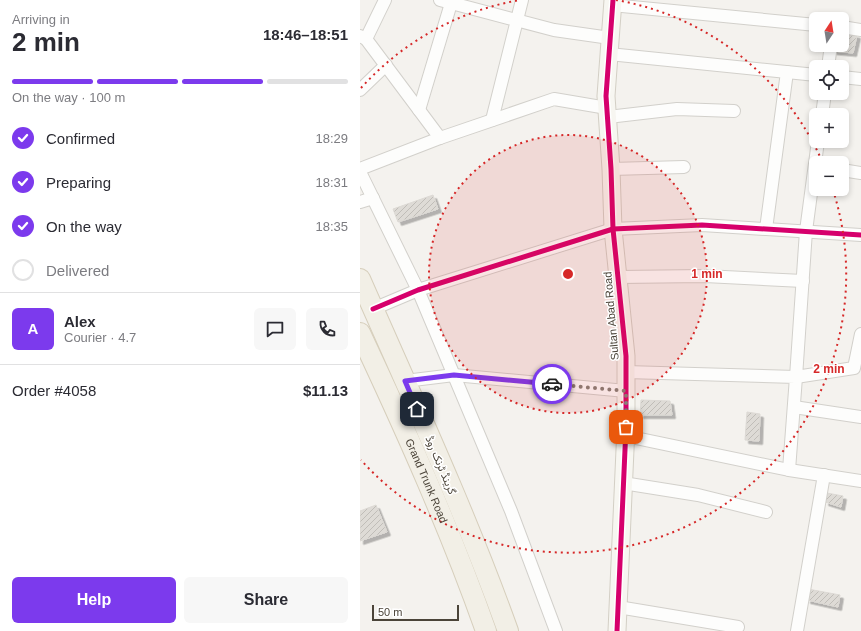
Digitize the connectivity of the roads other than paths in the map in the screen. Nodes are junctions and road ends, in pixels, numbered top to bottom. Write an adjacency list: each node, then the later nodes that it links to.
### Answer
1 (386, 0): 9 (street)
2 (522, 0): 5 (street)
3 (448, 1): 5 (street); 17 (street)
4 (612, 3): 6 (street); 10 (street, Sultan Abad Road)
5 (517, 20): 10 (street); 20 (street)
6 (809, 24)
7 (849, 28): 8 (street)
8 (861, 30)
9 (363, 38): 11 (street)
10 (609, 46): 12 (street); 19 (street, Sultan Abad Road)
11 (386, 65): 16 (street); 17 (street)
12 (787, 72): 13 (street); 32 (street)
13 (809, 74)
14 (849, 78): 15 (street)
15 (861, 79)
16 (360, 90)
17 (419, 110): 21 (street)
18 (734, 111): 19 (street)
19 (607, 113): 20 (street); 24 (street, Sultan Abad Road)
20 (492, 120): 21 (street)
21 (440, 138): 23 (street)
22 (684, 167): 24 (street)
23 (360, 169)
24 (611, 169): 31 (street, Sultan Abad Road)
25 (849, 171): 27 (street)
26 (360, 172): 29 (street)
27 (861, 172)
28 (811, 196): 33 (street)
29 (373, 198): 30 (street); 38 (street)
30 (360, 202)
31 (613, 229): 32 (street); 35 (street, Sultan Abad Road); 38 (street)
32 (766, 229): 33 (street)
33 (806, 231): 34 (street); 37 (street)
34 (861, 235)
35 (618, 277): 37 (street); 42 (street, Sultan Abad Road)
36 (360, 279): 39 (main road, گرینڈ ٹرنک روڈ)
37 (803, 281): 44 (street)
38 (418, 290): 39 (street); 43 (street)
39 (373, 309): 45 (main road, گرینڈ ٹرنک روڈ)
40 (360, 333): 57 (main road, Grand Trunk Road)
41 (861, 334): 44 (street)
42 (626, 372): 44 (street); 46 (street, Sultan Abad Road)
43 (454, 375): 45 (street); 46 (street); 59 (street)
44 (796, 377): 47 (street)
45 (405, 381): 58 (main road, گرینڈ ٹرنک روڈ)
46 (626, 391): 49 (street, Sultan Abad Road)
47 (794, 407): 48 (street); 50 (street)
48 (861, 417)
49 (626, 436): 50 (street); 53 (street, Sultan Abad Road)
50 (789, 470): 51 (street)
51 (824, 475): 52 (street); 61 (street)
52 (861, 481)
53 (623, 483): 54 (street); 55 (street, Sultan Abad Road)
54 (766, 512)
55 (618, 607): 56 (street); 60 (street, Sultan Abad Road)
56 (738, 627)
57 (486, 631)
58 (508, 631)
59 (556, 631)
60 (617, 631)
61 (797, 631)

